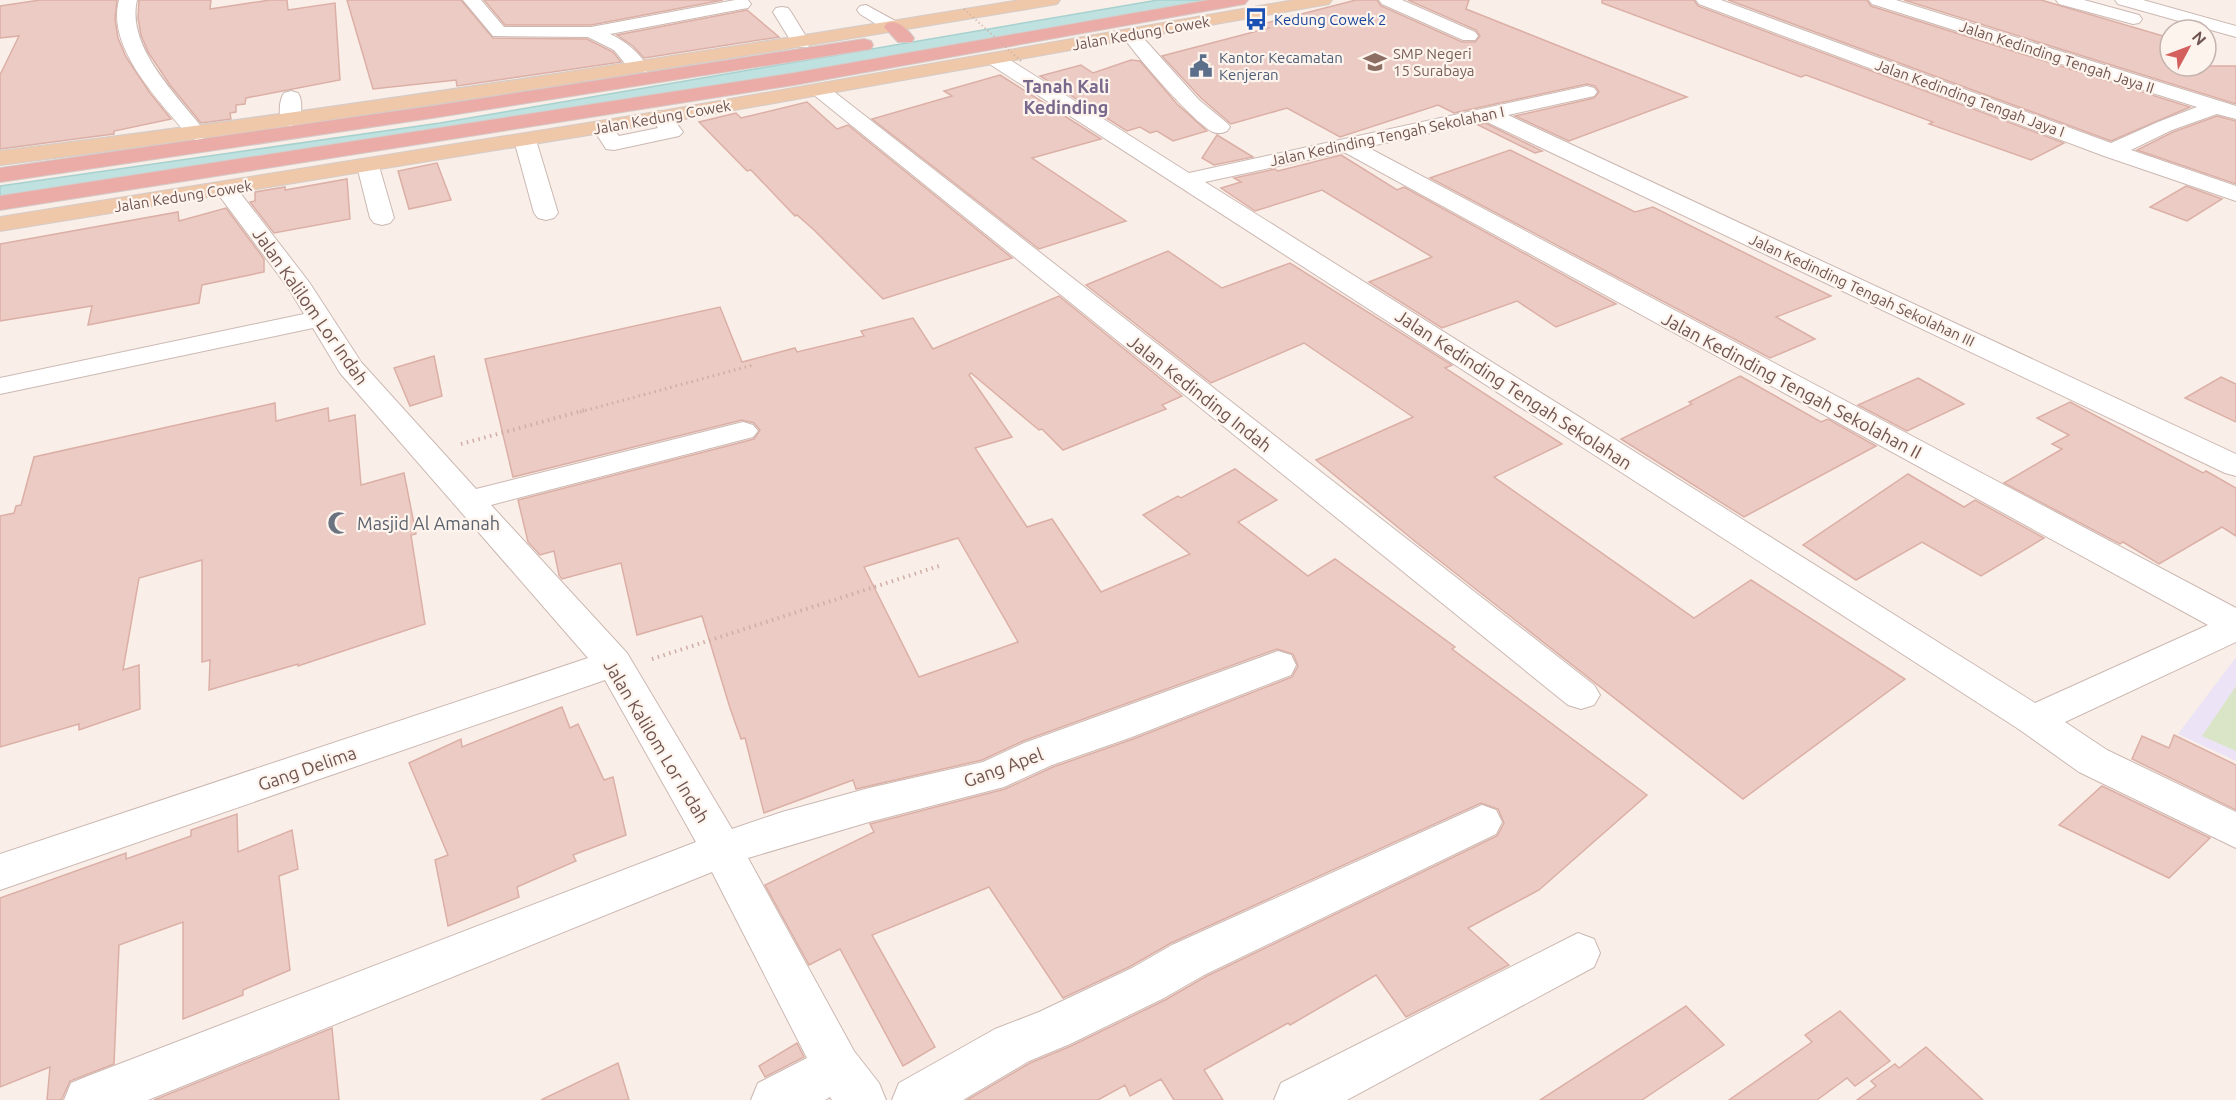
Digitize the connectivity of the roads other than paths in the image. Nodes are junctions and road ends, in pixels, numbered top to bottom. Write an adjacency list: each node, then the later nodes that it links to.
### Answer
1 (128, 0): 35 (street)
2 (472, 0): 17 (street)
3 (1239, 0): 14 (highway, Jalan Kedung Cowek)
4 (1323, 0): 16 (main road, Jalan Kedung Cowek)
5 (1388, 0): 21 (street)
6 (1705, 0): 38 (street, Jalan Kedinding Tengah Jaya I)
7 (1878, 0): 28 (street, Jalan Kedinding Tengah Jaya II)
8 (2065, 0): 15 (street)
9 (2124, 0): 19 (street)
10 (742, 4): 17 (street)
11 (1060, 4): 18 (highway)
12 (866, 10): 18 (street)
13 (782, 12): 22 (street)
14 (1143, 18): 16 (highway); 45 (highway, Jalan Kedung Cowek)
15 (2133, 19)
16 (1161, 30): 20 (main road, Jalan Kedung Cowek)
17 (591, 32): 24 (street)
18 (899, 32): 22 (main road); 41 (highway)
19 (2236, 32)
20 (1131, 35): 23 (main road, Jalan Kedung Cowek); 34 (street)
21 (1469, 36)
22 (801, 43): 24 (main road)
23 (995, 59): 25 (main road, Jalan Kedung Cowek); 42 (street, Jalan Kedinding Tengah Sekolahan)
24 (639, 68): 32 (main road)
25 (821, 90): 31 (main road, Jalan Kedung Cowek); 57 (street, Jalan Kedinding Indah)
26 (1587, 92): 29 (street, Jalan Kedinding Tengah Sekolahan I)
27 (291, 97): 32 (street)
28 (2216, 107): 30 (street, Jalan Kedinding Tengah Jaya II); 38 (street)
29 (1488, 114): 37 (street, Jalan Kedinding Tengah Sekolahan I); 52 (street, Jalan Kedinding Tengah Sekolahan III)
30 (2236, 114)
31 (660, 117): 33 (street)
32 (290, 120): 35 (main road)
33 (602, 127): 36 (main road, Jalan Kedung Cowek)
34 (1220, 127)
35 (197, 134): 39 (main road)
36 (525, 140): 40 (main road, Jalan Kedung Cowek); 46 (street)
37 (1347, 145): 42 (street, Jalan Kedinding Tengah Sekolahan I); 54 (street, Jalan Kedinding Tengah Sekolahan II)
38 (2112, 151): 44 (street, Jalan Kedinding Tengah Jaya I)
39 (0, 158)
40 (368, 166): 43 (main road, Jalan Kedung Cowek); 47 (street)
41 (0, 175)
42 (1186, 180): 58 (street, Jalan Kedinding Tengah Sekolahan)
43 (226, 190): 48 (main road, Jalan Kedung Cowek); 49 (street, Jalan Kalilom Lor Indah)
44 (2236, 194)
45 (0, 203)
46 (546, 213)
47 (382, 218)
48 (0, 224)
49 (320, 318): 50 (street); 53 (street, Jalan Kalilom Lor Indah)
50 (0, 386)
51 (743, 431): 53 (street)
52 (2236, 466)
53 (469, 501): 56 (street, Jalan Kalilom Lor Indah)
54 (2236, 626): 58 (street)
55 (1278, 665): 61 (street, Gang Apel)
56 (616, 666): 61 (street, Jalan Kalilom Lor Indah); 62 (street, Gang Delima)
57 (1581, 695)
58 (2034, 720): 60 (street, Jalan Kedinding Tengah Sekolahan)
59 (1482, 822): 67 (street)
60 (2236, 831)
61 (722, 850): 64 (street, Jalan Kalilom Lor Indah); 65 (street, Gang Apel)
62 (0, 872)
63 (1578, 953): 68 (street)
64 (850, 1084): 66 (street)
65 (88, 1100)
66 (775, 1100)
67 (916, 1100)
68 (1298, 1100)

